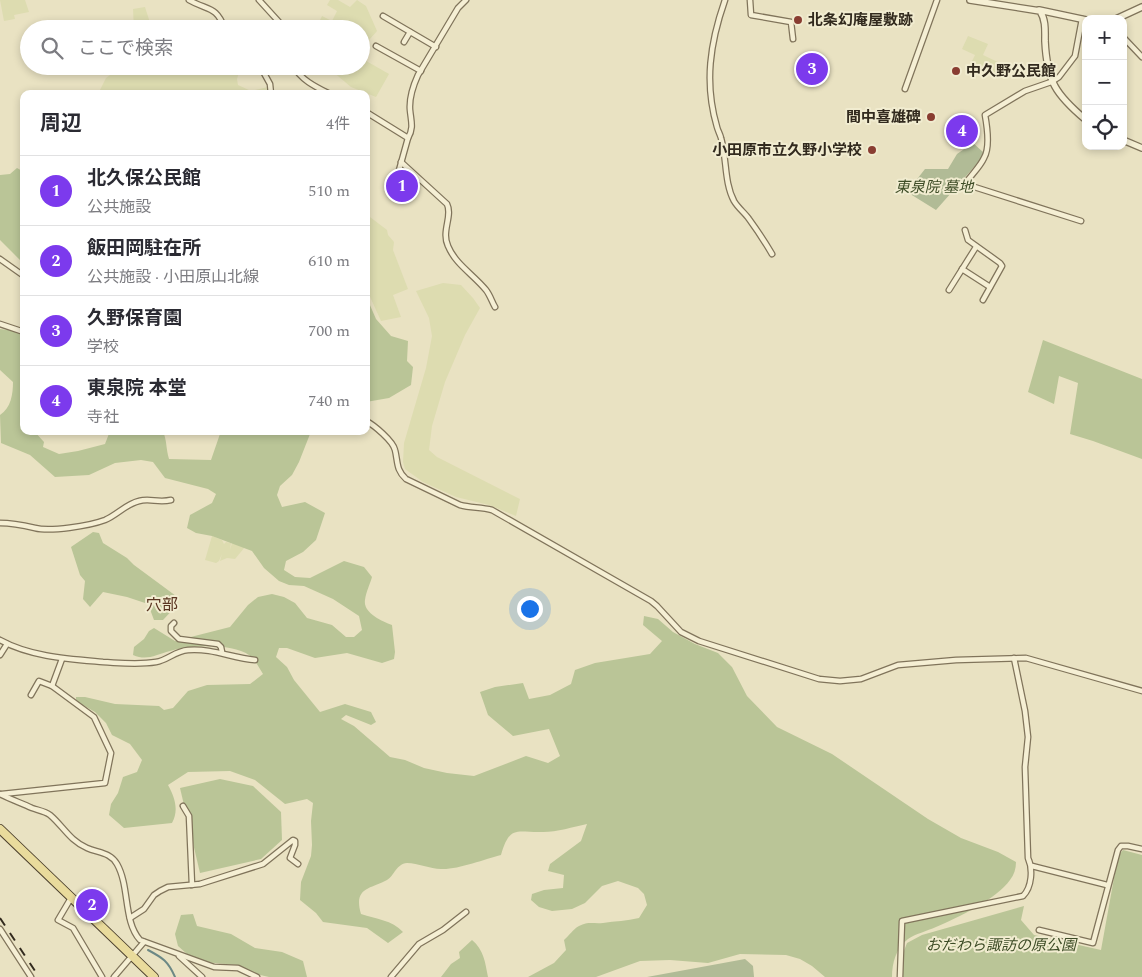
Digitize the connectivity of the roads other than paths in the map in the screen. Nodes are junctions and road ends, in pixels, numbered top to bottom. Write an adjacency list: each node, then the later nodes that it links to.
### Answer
1 (189, 0): 13 (street)
2 (260, 0): 14 (street)
3 (466, 0): 21 (street)
4 (725, 0): 40 (street)
5 (750, 0): 17 (street)
6 (937, 0): 27 (street)
7 (970, 0): 9 (street)
8 (1142, 7): 10 (street)
9 (1038, 10): 12 (street); 26 (street)
10 (1125, 15)
11 (382, 16): 16 (street)
12 (1082, 19)
13 (222, 20)
14 (277, 20)
15 (1082, 27): 26 (street)
16 (410, 32): 19 (street); 21 (street)
17 (793, 39)
18 (1127, 41): 22 (street)
19 (404, 42)
20 (376, 46): 23 (street)
21 (436, 48): 23 (street)
22 (1142, 57)
23 (421, 71): 32 (street)
24 (265, 75): 28 (street)
25 (300, 75): 29 (street)
26 (1051, 82): 31 (street); 37 (street)
27 (906, 89)
28 (271, 90)
29 (323, 90)
30 (370, 114): 32 (street)
31 (1082, 116)
32 (408, 138): 35 (street)
33 (1127, 142): 34 (street)
34 (1142, 148)
35 (401, 162): 36 (street); 47 (street)
36 (388, 186)
37 (1081, 221)
38 (965, 230): 39 (street)
39 (976, 247): 42 (street); 44 (street)
40 (772, 254)
41 (0, 259): 43 (street)
42 (962, 269): 44 (street); 45 (street)
43 (20, 273)
44 (990, 287): 46 (street)
45 (949, 290)
46 (983, 300)
47 (496, 307)
48 (0, 324): 49 (street)
49 (20, 331)
50 (370, 424): 58 (street)
51 (171, 500): 52 (street)
52 (0, 522)
53 (174, 623): 56 (street)
54 (0, 640): 55 (street)
55 (7, 644): 57 (street); 59 (street)
56 (222, 652): 59 (street); 60 (street)
57 (0, 655)
58 (1014, 658): 62 (street); 69 (street)
59 (62, 659): 61 (street)
60 (255, 660)
61 (52, 686): 63 (street); 64 (street)
62 (1142, 691)
63 (31, 695)
64 (1, 794): 74 (street)
65 (183, 806): 70 (street)
66 (0, 830): 72 (main road)
67 (1142, 849): 71 (street)
68 (298, 864): 70 (street)
69 (1032, 866): 71 (street); 87 (street)
70 (192, 885): 74 (street)
71 (1108, 885): 76 (street)
72 (71, 898): 79 (main road); 81 (street)
73 (466, 912): 86 (street)
74 (130, 918): 77 (street)
75 (0, 930): 80 (street)
76 (1039, 930)
77 (144, 942): 78 (street); 79 (street)
78 (178, 955): 84 (street); 85 (street)
79 (132, 956): 82 (street); 83 (main road)
80 (31, 977)
81 (102, 977)
82 (114, 977)
83 (154, 977)
84 (202, 977)
85 (257, 977)
86 (391, 977)
87 (900, 977)

